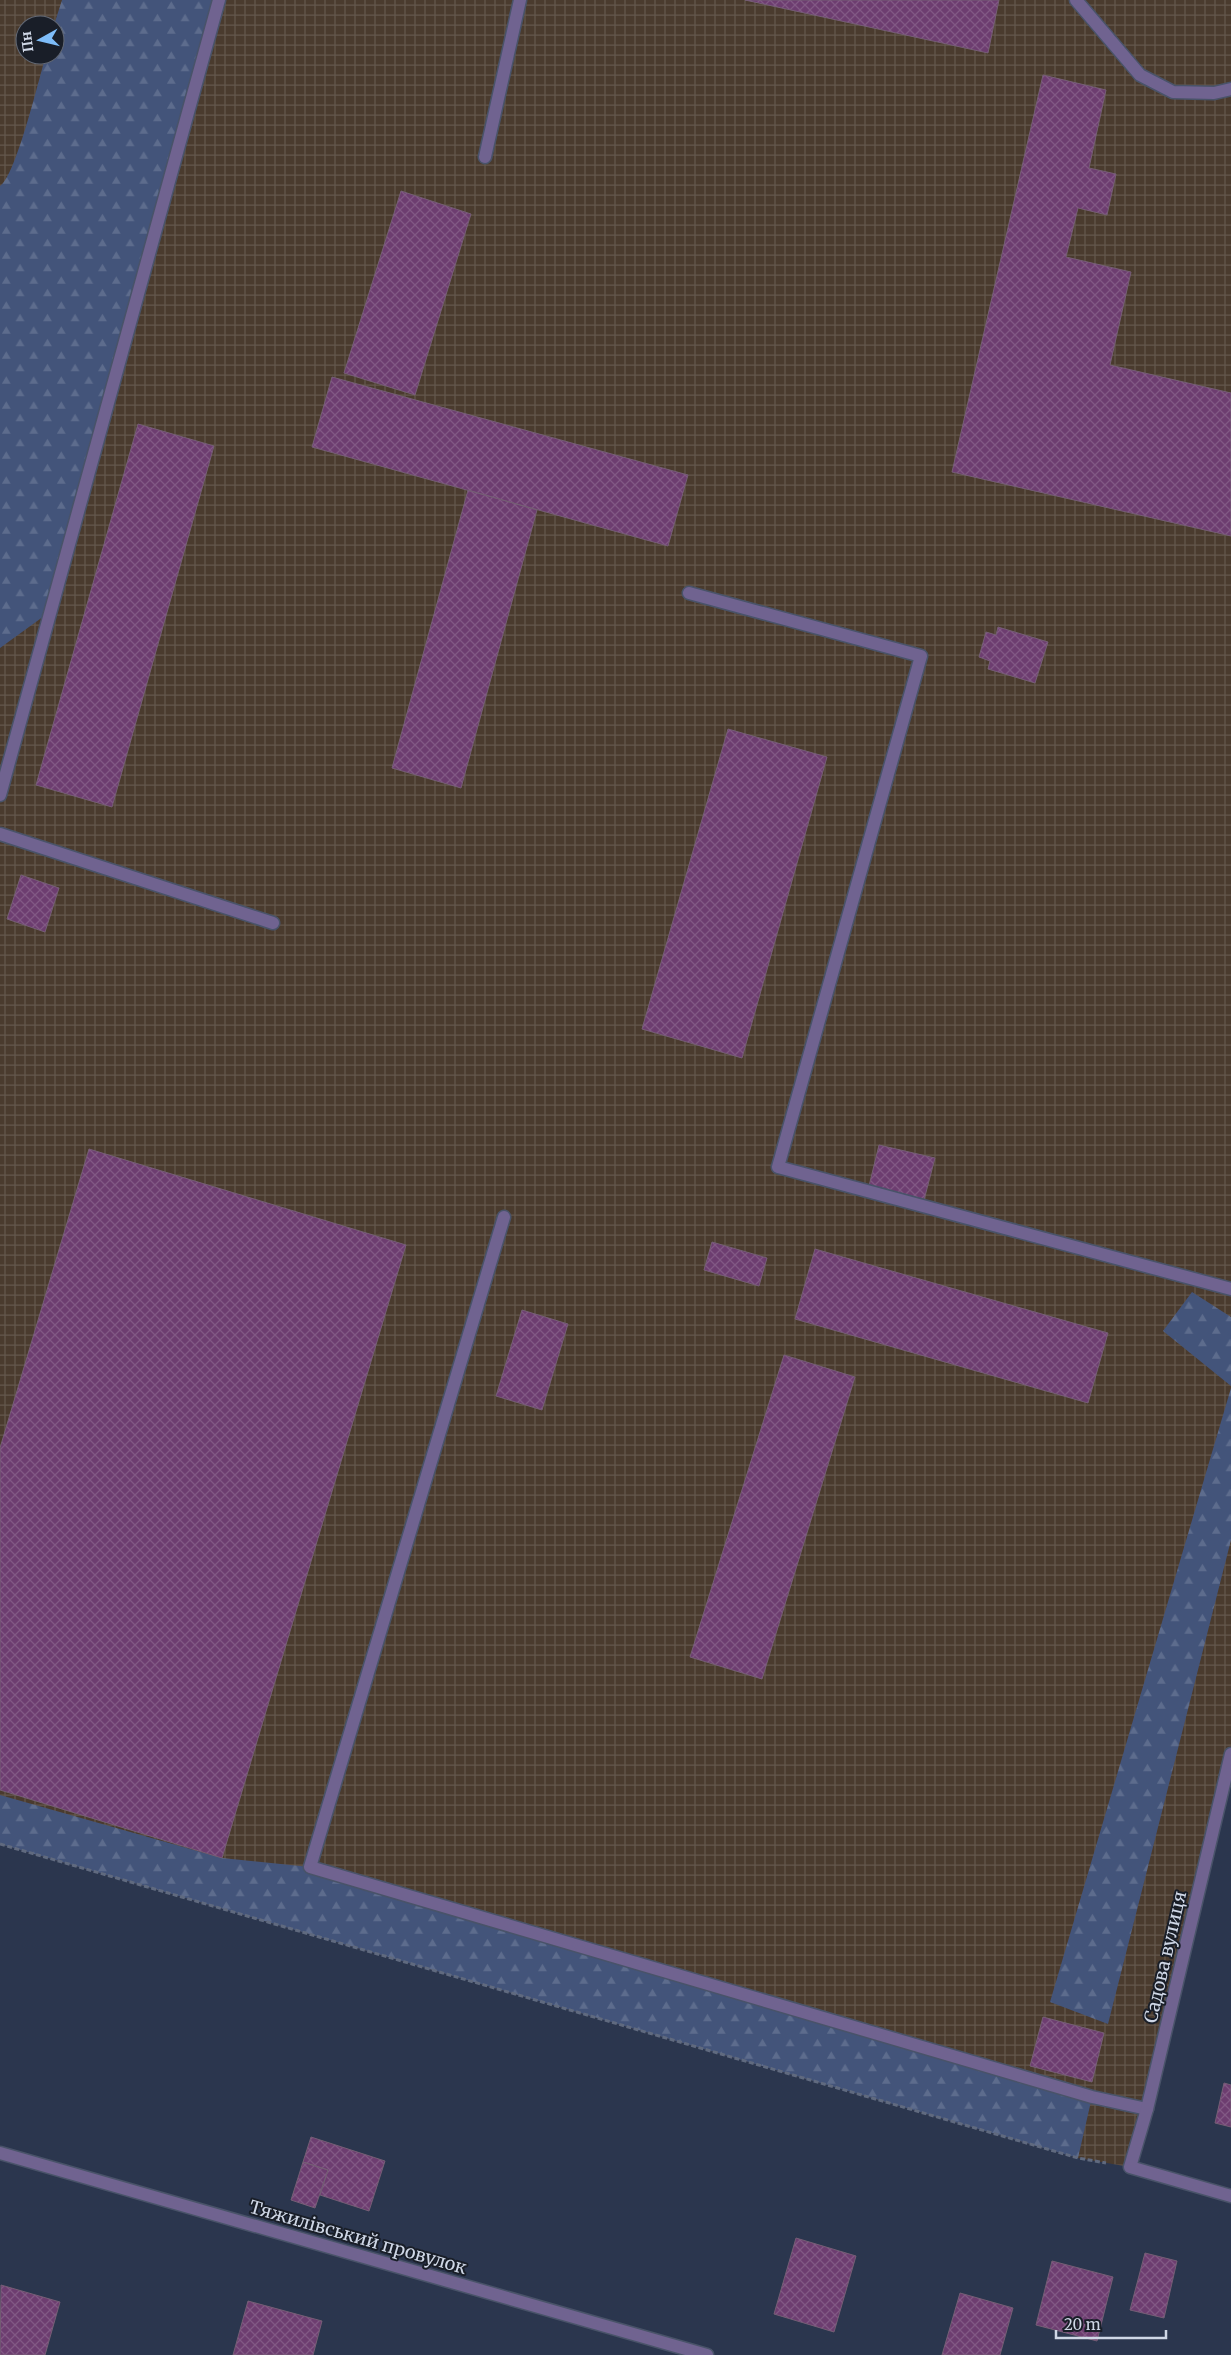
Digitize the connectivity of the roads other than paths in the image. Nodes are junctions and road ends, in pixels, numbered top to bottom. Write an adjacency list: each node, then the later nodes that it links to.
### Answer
1 (219, 0): 7 (street)
2 (520, 0): 5 (street)
3 (1076, 0): 4 (street)
4 (1231, 89)
5 (485, 157)
6 (689, 593): 11 (street)
7 (0, 795)
8 (0, 834): 9 (street)
9 (273, 923)
10 (504, 1217): 13 (street)
11 (1231, 1290)
12 (1231, 1754): 13 (street, Садова вулиця)
13 (1147, 2109): 15 (street, Садова вулиця)
14 (0, 2153): 16 (street, Тяжилівський провулок)
15 (1231, 2196)
16 (707, 2355)

